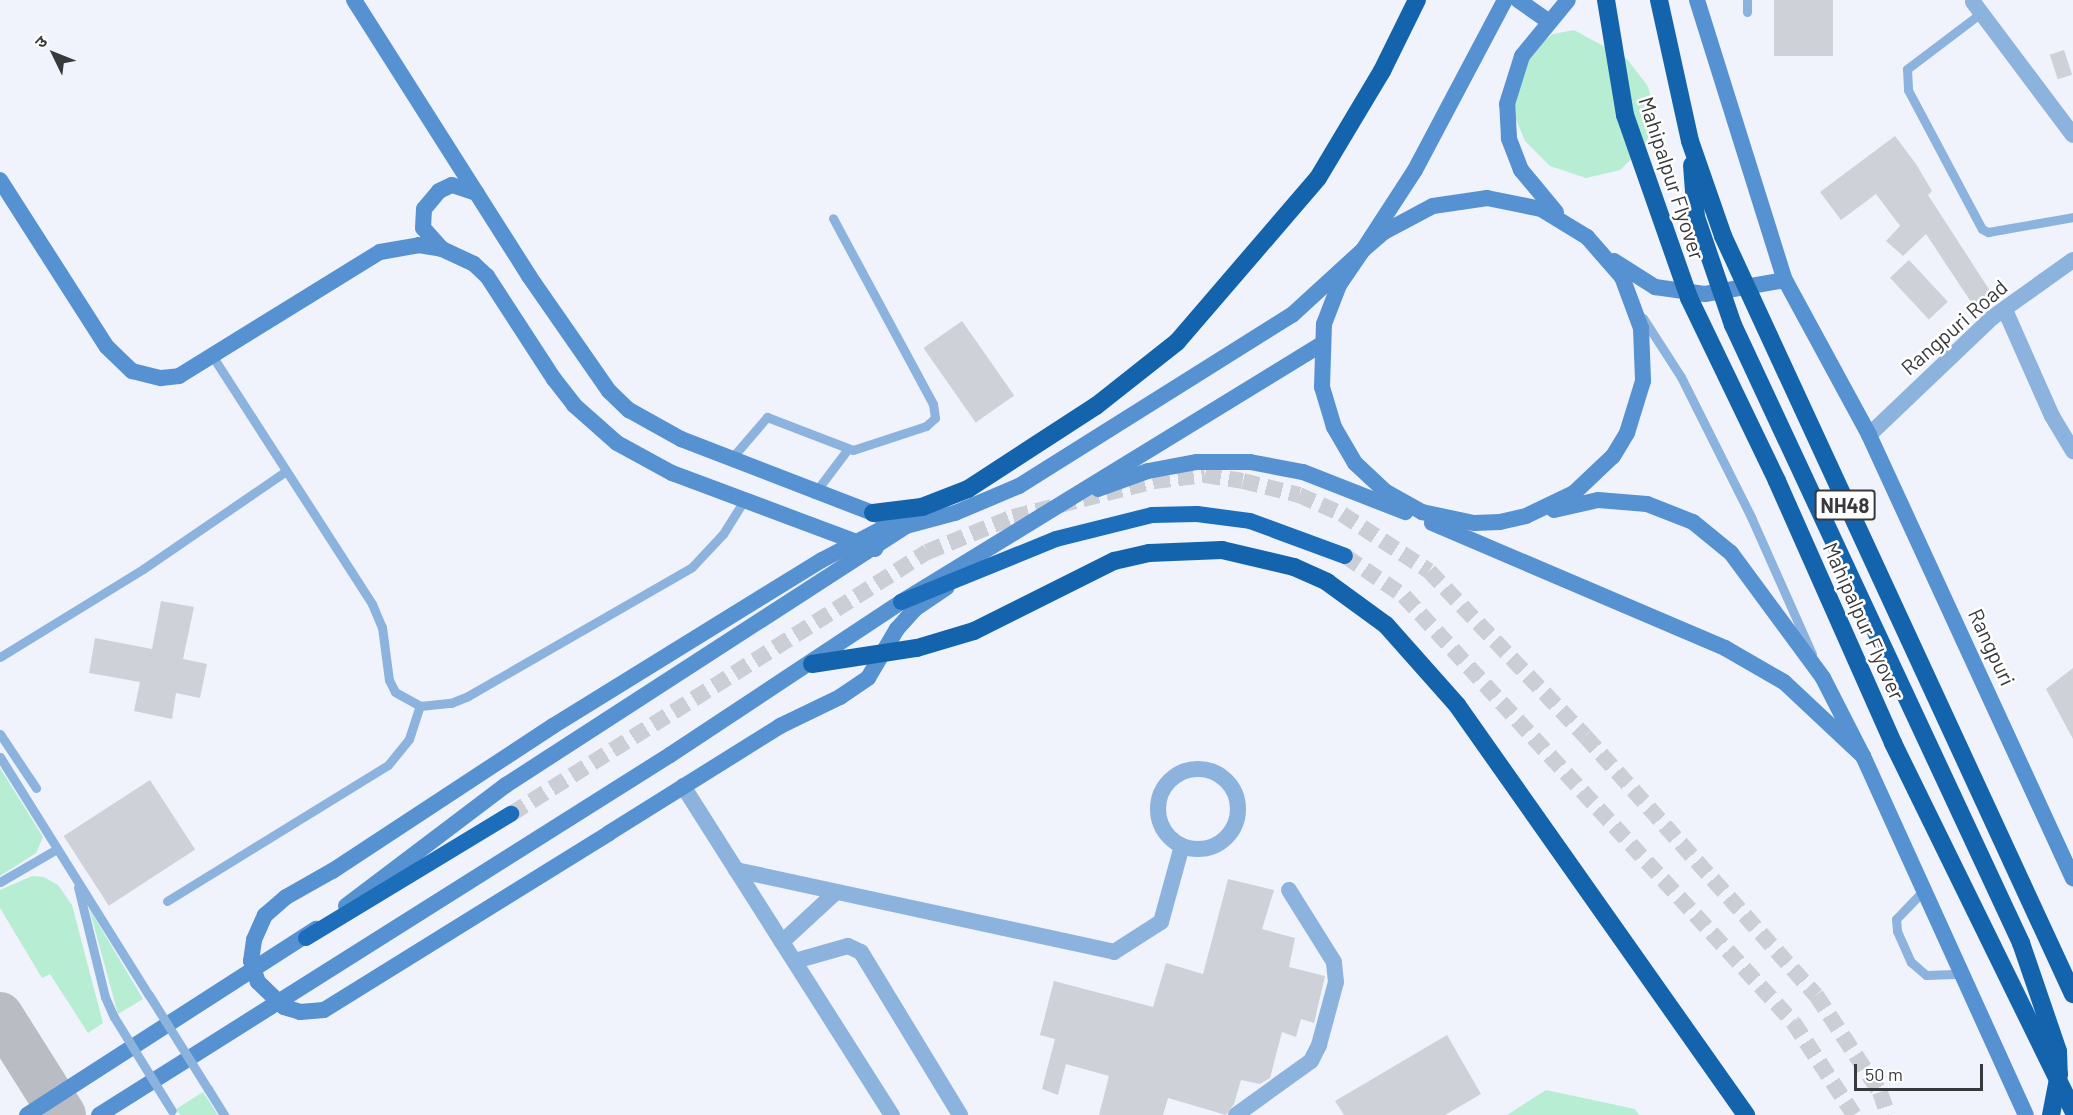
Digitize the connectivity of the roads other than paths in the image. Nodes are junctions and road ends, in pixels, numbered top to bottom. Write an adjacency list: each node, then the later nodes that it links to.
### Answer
1 (354, 0): 16 (main road)
2 (1417, 0): 37 (highway)
3 (1504, 0): 21 (main road)
4 (1518, 0): 12 (main road)
5 (1568, 0): 12 (main road)
6 (1606, 0): 71 (highway, Mahipalpur Flyover / NH48, bridge)
7 (1659, 0): 14 (highway, Mahipalpur Flyover / NH48, bridge)
8 (1697, 0): 24 (main road, Rangpuri)
9 (1747, 0): 11 (lane)
10 (1977, 8): 13 (street); 17 (lane)
11 (1747, 12)
12 (1549, 22): 19 (main road)
13 (2073, 135)
14 (1690, 141): 70 (highway, Mahipalpur Flyover / NH48, bridge); 81 (highway, bridge)
15 (0, 180): 28 (main road)
16 (477, 193): 20 (main road); 32 (main road)
17 (2073, 217)
18 (833, 218): 30 (lane)
19 (1565, 222): 21 (main road); 22 (main road)
20 (442, 249): 28 (main road); 36 (main road)
21 (1363, 250): 27 (main road); 39 (main road)
22 (1606, 255): 24 (main road); 25 (main road)
23 (2073, 260): 26 (street, Rangpuri Road)
24 (1785, 280): 29 (main road, Rangpuri)
25 (1633, 302): 38 (main road); 48 (lane)
26 (2005, 310): 29 (street, Rangpuri Road); 31 (street)
27 (1321, 345): 35 (main road); 38 (main road)
28 (213, 357): 33 (lane)
29 (1869, 435): 59 (main road, Rangpuri)
30 (847, 450): 32 (lane); 34 (lane)
31 (2073, 452)
32 (729, 460): 34 (main road)
33 (286, 471): 46 (lane); 49 (lane)
34 (814, 494): 37 (main road)
35 (1066, 500): 44 (main road); 51 (main road)
36 (744, 501): 40 (main road); 49 (lane)
37 (873, 513): 39 (main road)
38 (1526, 516): 48 (main road)
39 (901, 524): 40 (main road); 41 (main road)
40 (854, 542): 41 (main road); 53 (main road, bridge)
41 (874, 549): 66 (main road)
42 (1345, 556): 43 (highway)
43 (955, 582): 44 (highway); 45 (main road)
44 (901, 602): 47 (main road)
45 (883, 654): 47 (highway); 53 (main road); 79 (highway)
46 (0, 657)
47 (812, 664): 74 (main road)
48 (1823, 678): 51 (main road)
49 (420, 706): 65 (lane)
50 (0, 734): 54 (lane)
51 (1863, 756): 63 (main road)
52 (0, 757): 57 (lane)
53 (683, 786): 58 (street)
54 (36, 788)
55 (511, 814): 66 (highway)
56 (1182, 846): 56 (street); 64 (street)
57 (57, 849): 60 (lane); 61 (lane)
58 (736, 870): 64 (street); 67 (street)
59 (2073, 878)
60 (76, 879): 72 (lane, bridge); 75 (lane, bridge)
61 (0, 882)
62 (1289, 890): 78 (street)
63 (1924, 890): 69 (main road); 69 (lane)
64 (835, 893): 67 (street)
65 (167, 901)
66 (306, 938): 73 (main road)
67 (782, 942): 68 (street)
68 (795, 962): 76 (street); 77 (street)
69 (1962, 974): 80 (main road)
70 (2073, 994)
71 (2073, 1111)
72 (173, 1113)
73 (27, 1115)
74 (99, 1115)
75 (224, 1115)
76 (892, 1115)
77 (960, 1115)
78 (1236, 1115)
79 (1746, 1115)
80 (2026, 1115)
81 (2051, 1115)

